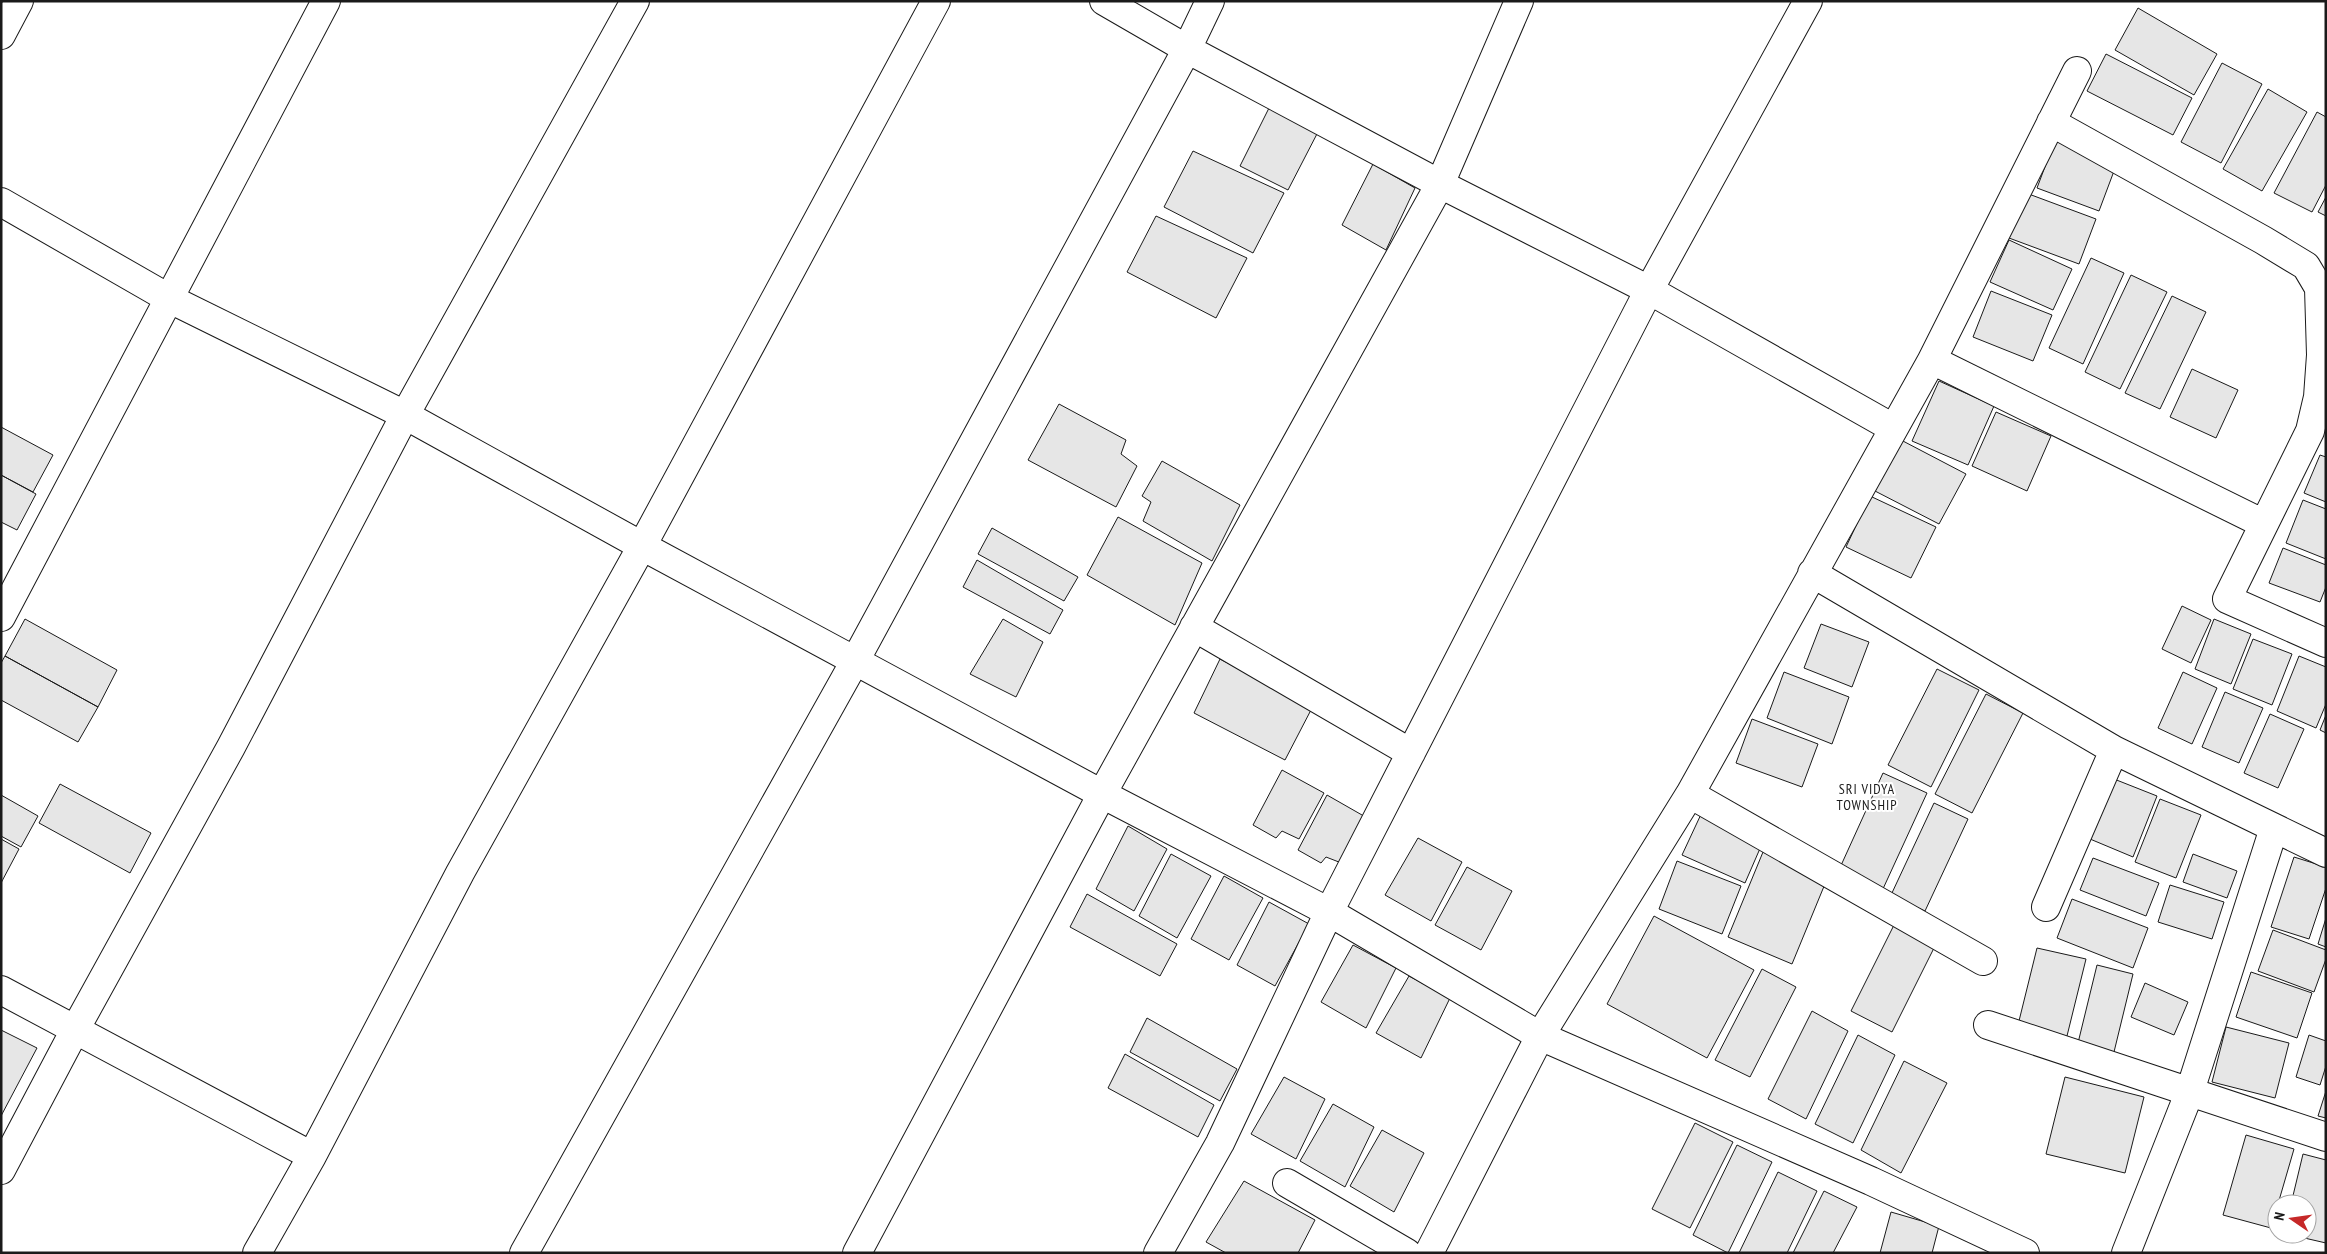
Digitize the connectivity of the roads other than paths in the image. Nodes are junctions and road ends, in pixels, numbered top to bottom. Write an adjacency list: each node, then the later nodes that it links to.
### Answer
1 (19, 1): 9 (street)
2 (326, 1): 16 (street)
3 (635, 1): 18 (street)
4 (936, 1): 22 (street)
5 (1104, 1): 10 (street)
6 (1210, 1): 10 (street)
7 (1520, 1): 13 (street)
8 (1808, 1): 15 (street)
9 (1, 35)
10 (1187, 49): 13 (street); 27 (street)
11 (2077, 71): 12 (street)
12 (2051, 122): 17 (street); 20 (street)
13 (1440, 184): 15 (street); 25 (street)
14 (1, 202): 16 (street)
15 (1648, 290): 19 (street); 29 (street)
16 (170, 300): 18 (street); 24 (street)
17 (1932, 360): 19 (street); 21 (street)
18 (405, 415): 22 (street); 39 (street)
19 (1893, 428): 23 (street)
20 (2315, 445): 21 (street)
21 (2264, 524): 26 (street)
22 (642, 546): 27 (street); 43 (street)
23 (1812, 573): 28 (street); 31 (street)
24 (1, 617)
25 (1194, 627): 29 (street); 30 (street)
26 (2326, 643)
27 (856, 661): 30 (street); 47 (street)
28 (2114, 750): 32 (street); 34 (street)
29 (1411, 753): 35 (street)
30 (1102, 794): 35 (street); 48 (street)
31 (1690, 794): 36 (street); 40 (street)
32 (2274, 828): 33 (street); 41 (street)
33 (2326, 853)
34 (2046, 907)
35 (1329, 912): 40 (street); 49 (street)
36 (1983, 962)
37 (1, 990): 39 (street)
38 (1988, 1025): 41 (street)
39 (76, 1028): 43 (street); 44 (street)
40 (1540, 1036): 51 (street); 52 (street)
41 (2190, 1091): 42 (street); 53 (street)
42 (2326, 1137)
43 (312, 1156): 46 (street)
44 (1, 1170)
45 (1287, 1183): 50 (street)
46 (257, 1253)
47 (524, 1253)
48 (857, 1253)
49 (1158, 1253)
50 (1407, 1253)
51 (1429, 1253)
52 (2026, 1253)
53 (2126, 1253)

